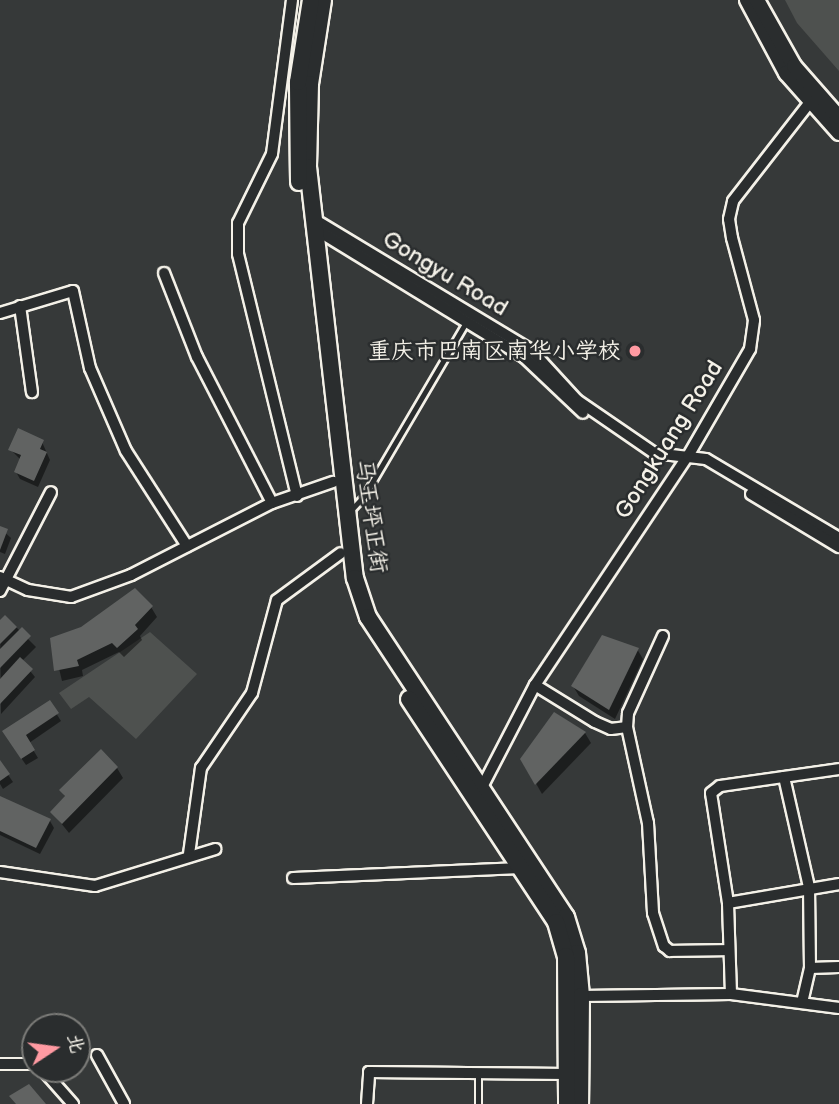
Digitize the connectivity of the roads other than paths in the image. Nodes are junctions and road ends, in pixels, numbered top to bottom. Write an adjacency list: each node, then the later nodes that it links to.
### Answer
1 (292, 0): 18 (street)
2 (311, 0): 16 (main road, 马王坪正街)
3 (323, 0): 9 (main road, 马王坪正街)
4 (747, 0): 6 (main road)
5 (758, 0): 6 (main road)
6 (813, 99): 7 (main road); 8 (main road); 15 (street, Gongkuang Road)
7 (839, 117)
8 (839, 133)
9 (314, 224): 13 (street, Gongyu Road); 15 (street, Gongyu Road); 20 (main road, 马王坪正街)
10 (164, 273): 19 (street)
11 (20, 306): 12 (street); 14 (street); 22 (street)
12 (0, 313)
13 (466, 322): 15 (street, Gongyu Road); 20 (lane)
14 (32, 392)
15 (686, 459): 21 (street); 23 (street); 28 (street, Gongkuang Road)
16 (333, 482): 18 (street); 24 (main road, 马王坪正街)
17 (51, 492): 25 (street)
18 (298, 496): 19 (street)
19 (272, 503): 22 (street)
20 (347, 514): 32 (main road, 马王坪正街)
21 (839, 538)
22 (187, 546): 25 (street)
23 (839, 547)
24 (341, 553): 32 (main road, 马王坪正街); 34 (street)
25 (4, 579): 26 (street)
26 (0, 591)
27 (663, 636): 29 (street)
28 (535, 685): 29 (street); 32 (street, Gongkuang Road)
29 (627, 727): 41 (street)
30 (839, 769): 31 (street)
31 (784, 777): 39 (street); 40 (street)
32 (478, 794): 35 (main road, 马王坪正街); 45 (main road, 马王坪正街)
33 (215, 849): 34 (street)
34 (189, 854): 36 (street)
35 (521, 868): 37 (street); 52 (main road, 马王坪正街)
36 (0, 872)
37 (293, 878)
38 (839, 884): 39 (street)
39 (810, 887): 40 (street); 43 (street)
40 (728, 903): 41 (street)
41 (729, 950): 44 (street)
42 (839, 967): 43 (street)
43 (810, 968): 46 (street)
44 (731, 994): 45 (street); 46 (street)
45 (581, 996): 59 (main road, 马王坪正街)
46 (802, 1003): 47 (street)
47 (839, 1008)
48 (97, 1055): 55 (street)
49 (0, 1064): 50 (street)
50 (21, 1064)
51 (478, 1073): 52 (street); 56 (street); 57 (lane)
52 (568, 1073): 58 (main road, 马王坪正街)
53 (54, 1083): 54 (street)
54 (73, 1104)
55 (124, 1104)
56 (367, 1104)
57 (478, 1104)
58 (567, 1104)
59 (580, 1104)

